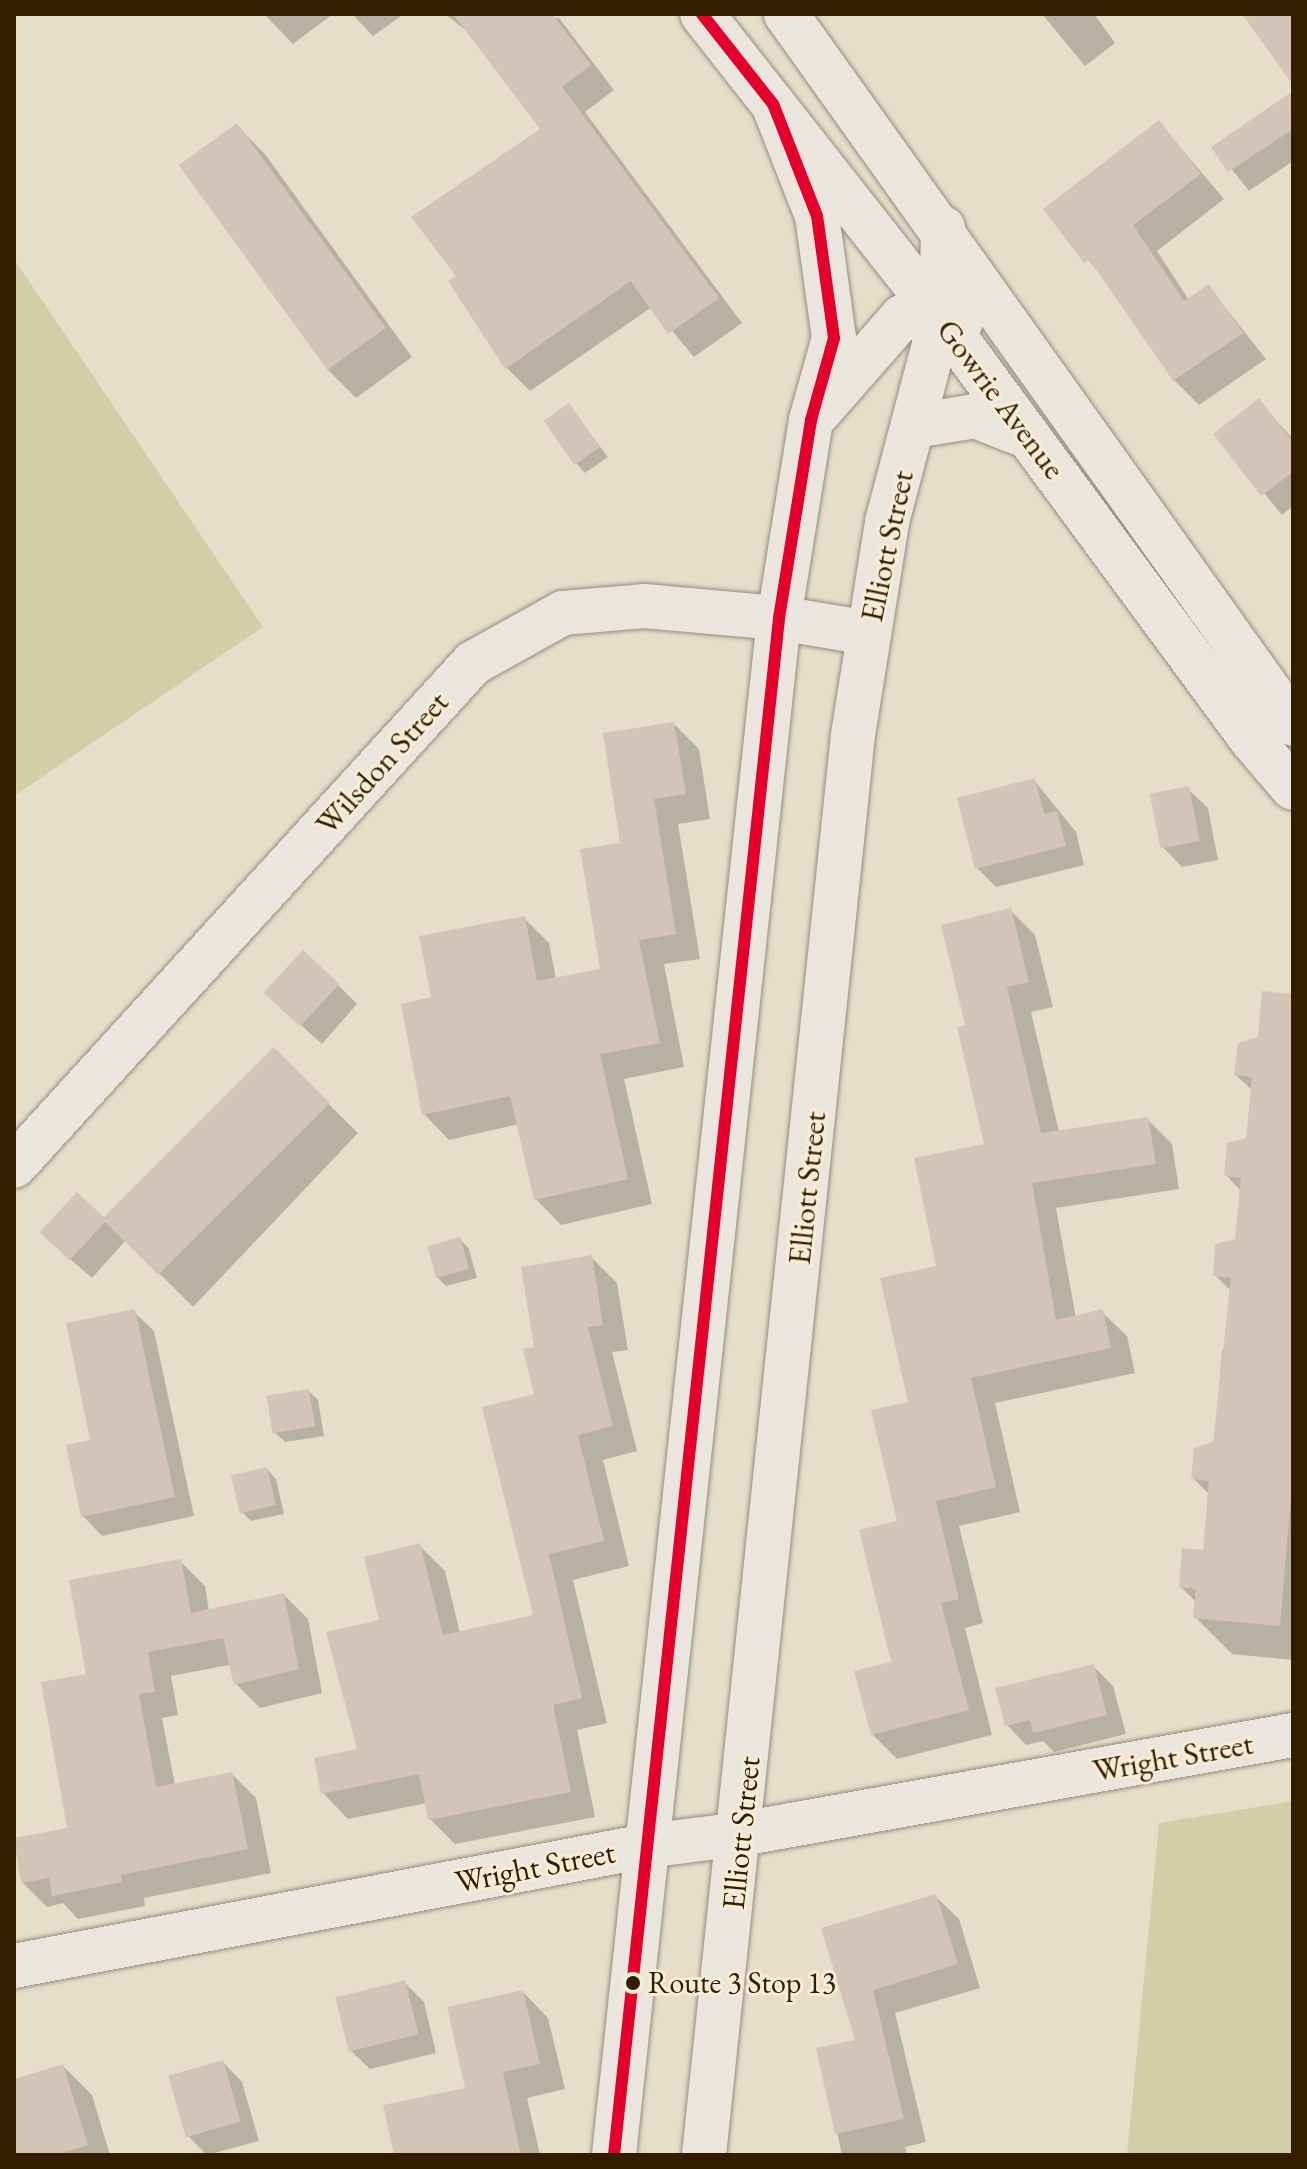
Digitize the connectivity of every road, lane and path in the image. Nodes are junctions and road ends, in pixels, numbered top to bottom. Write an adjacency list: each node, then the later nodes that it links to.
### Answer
1 (702, 14): 3 (street, Gowrie Avenue)
2 (786, 14): 4 (street, Gowrie Avenue)
3 (773, 104): 5 (street, Gowrie Avenue); 7 (street)
4 (943, 228): 5 (street, Elliott Street); 6 (street, Gowrie Avenue)
5 (941, 318): 6 (street); 7 (street); 8 (street, Elliott Street); 9 (street, Gowrie Avenue)
6 (1018, 333): 12 (street, Gowrie Avenue)
7 (811, 420): 10 (street)
8 (915, 426): 9 (street); 11 (street, Elliott Street)
9 (1029, 437): 13 (street, Gowrie Avenue)
10 (779, 618): 11 (street, Wilsdon Street); 14 (street, Wilsdon Street); 17 (street)
11 (869, 633): 16 (street, Elliott Street)
12 (1293, 724)
13 (1293, 788)
14 (14, 1166)
15 (1293, 1735): 16 (street, Wright Street)
16 (741, 1834): 17 (street, Wright Street); 20 (street, Elliott Street)
17 (646, 1846): 18 (street, Wright Street); 19 (street)
18 (14, 1966)
19 (614, 2155)
20 (704, 2155)

